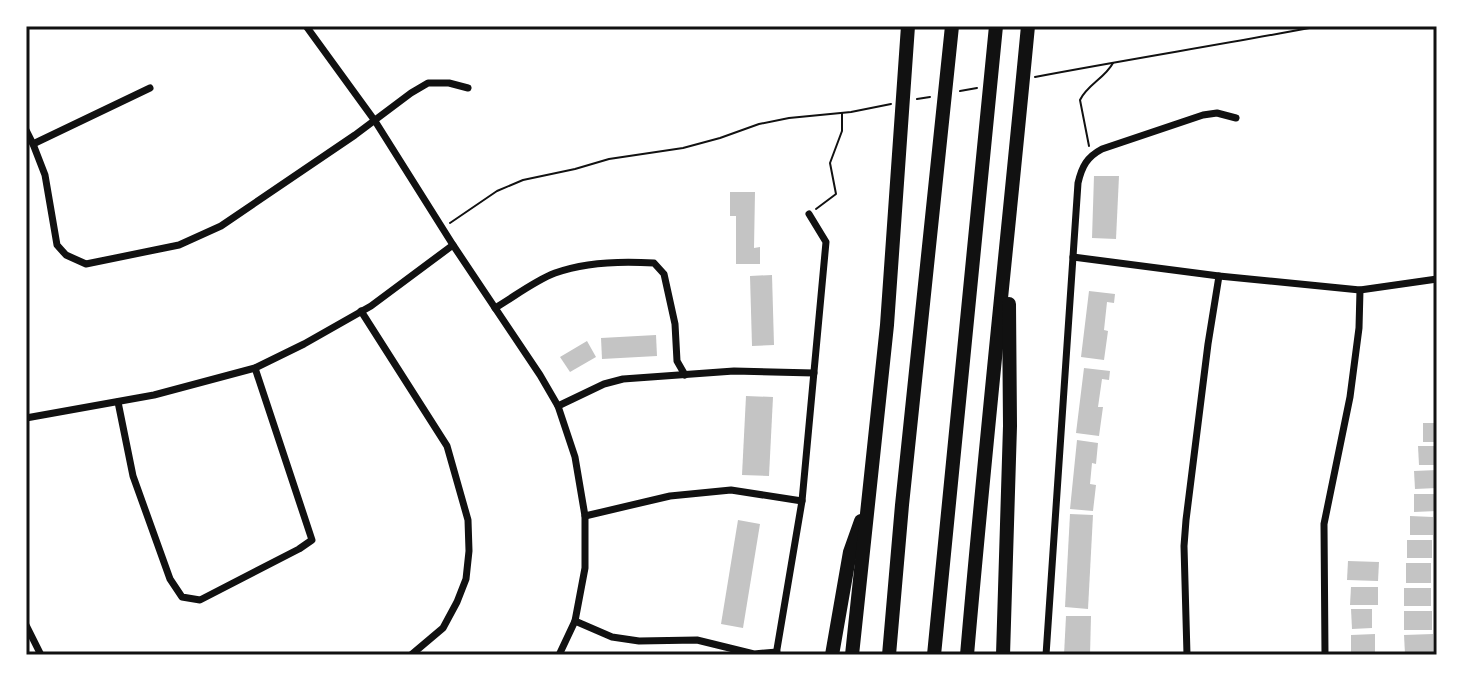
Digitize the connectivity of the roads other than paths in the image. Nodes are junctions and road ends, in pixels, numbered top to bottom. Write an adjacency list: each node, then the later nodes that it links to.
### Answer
1 (306, 26): 9 (street)
2 (908, 26): 27 (highway)
3 (952, 26): 38 (highway)
4 (996, 26): 39 (highway)
5 (1028, 26): 13 (highway)
6 (150, 88): 11 (street)
7 (468, 88): 9 (street)
8 (1236, 118): 15 (street)
9 (375, 121): 11 (street); 14 (street)
10 (26, 130): 11 (street)
11 (33, 144)
12 (809, 214): 22 (street)
13 (1008, 241): 40 (highway); 41 (highway)
14 (453, 245): 19 (street); 20 (street)
15 (1073, 257): 16 (street); 42 (street)
16 (1219, 276): 18 (street); 43 (street)
17 (1437, 279): 18 (street)
18 (1360, 290): 44 (street)
19 (495, 308): 23 (street); 25 (street)
20 (361, 311): 21 (street); 34 (street)
21 (255, 368): 24 (street); 24 (street)
22 (814, 373): 23 (street); 28 (street)
23 (685, 375): 25 (street)
24 (118, 402): 26 (street)
25 (558, 406): 29 (street)
26 (26, 418)
27 (870, 494): 36 (highway); 37 (highway)
28 (802, 501): 29 (street); 32 (street)
29 (585, 516): 30 (street)
30 (575, 621): 32 (street); 35 (street)
31 (26, 625): 33 (street)
32 (777, 654)
33 (41, 655)
34 (411, 655)
35 (559, 655)
36 (832, 655)
37 (852, 655)
38 (889, 655)
39 (934, 655)
40 (967, 655)
41 (1003, 655)
42 (1046, 655)
43 (1187, 655)
44 (1325, 655)

